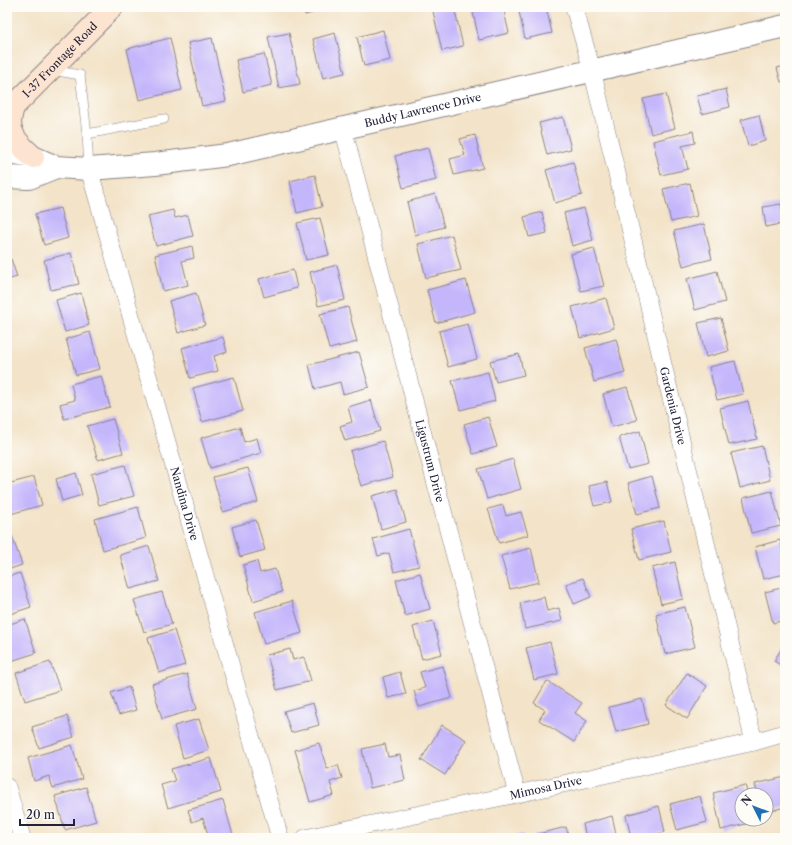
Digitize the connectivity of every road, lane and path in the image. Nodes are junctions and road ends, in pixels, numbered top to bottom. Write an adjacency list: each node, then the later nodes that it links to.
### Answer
1 (112, 7): 4 (main road, I-37 Frontage Road)
2 (574, 7): 5 (street, Gardenia Drive)
3 (785, 26): 5 (street, Buddy Lawrence Drive)
4 (50, 70): 6 (main road, I-37 Frontage Road); 9 (lane)
5 (592, 70): 8 (street, Buddy Lawrence Drive); 16 (street, Gardenia Drive)
6 (10, 110): 11 (main road)
7 (164, 119): 9 (lane)
8 (343, 128): 13 (street, Buddy Lawrence Drive); 18 (street, Ligustrum Drive)
9 (87, 134): 13 (lane)
10 (7, 153): 11 (street, Buddy Lawrence Drive)
11 (33, 157): 12 (street, Buddy Lawrence Drive)
12 (56, 167): 13 (street, Buddy Lawrence Drive); 14 (street, Buddy Lawrence Drive)
13 (89, 169): 20 (street, Nandina Drive)
14 (7, 177)
15 (785, 733): 16 (street, Mimosa Drive)
16 (754, 742): 18 (street, Mimosa Drive)
17 (7, 787): 19 (street)
18 (517, 794): 21 (street, Mimosa Drive)
19 (22, 838)
20 (280, 838)
21 (305, 838)

